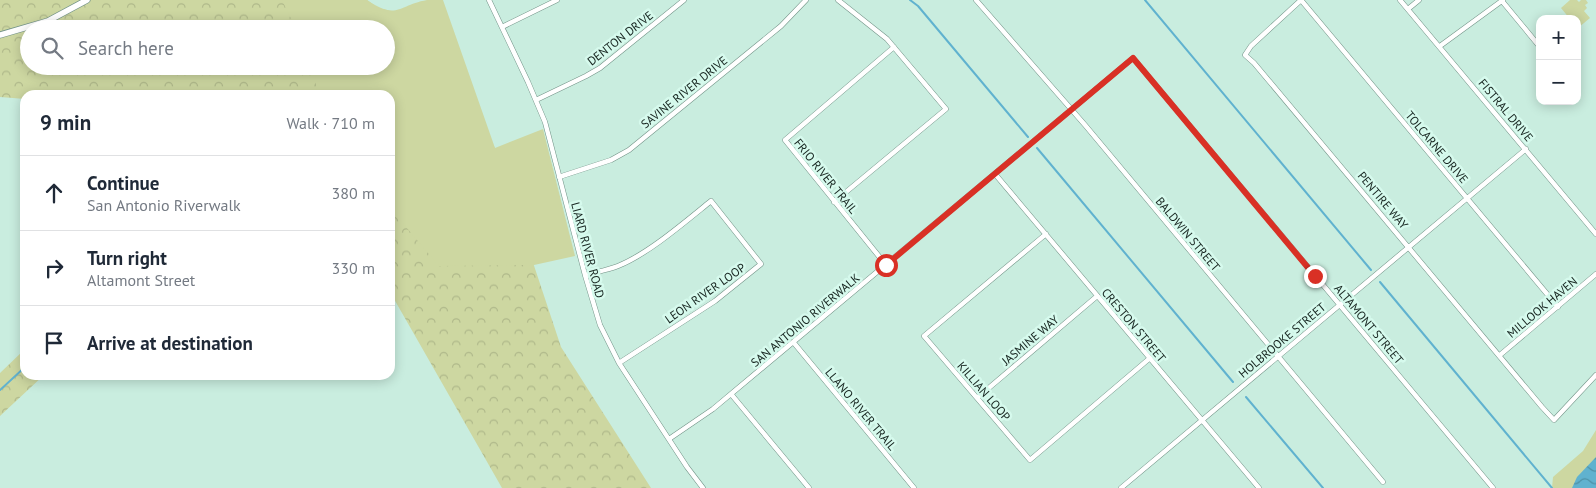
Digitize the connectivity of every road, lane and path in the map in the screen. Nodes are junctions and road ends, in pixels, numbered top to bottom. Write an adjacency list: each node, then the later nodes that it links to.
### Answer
1 (87, 0): 13 (street)
2 (489, 0): 14 (street, LIARD RIVER ROAD)
3 (557, 0): 14 (street)
4 (684, 0): 21 (street, DENTON DRIVE)
5 (806, 0): 25 (street, SAVINE RIVER DRIVE)
6 (838, 0): 19 (street)
7 (976, 0): 22 (street, BALDWIN STREET)
8 (1301, 0): 26 (street, TOLCARNE DRIVE); 30 (street, PENTIRE WAY)
9 (1400, 0): 12 (street, FISTRAL DRIVE)
10 (1419, 0): 12 (street)
11 (1503, 0): 17 (street); 18 (street)
12 (1408, 9): 18 (street, FISTRAL DRIVE)
13 (50, 20)
14 (502, 27): 21 (street, LIARD RIVER ROAD)
15 (20, 29): 16 (street)
16 (0, 35)
17 (1536, 42)
18 (1440, 46): 23 (street, FISTRAL DRIVE)
19 (894, 48): 27 (street, FRIO RIVER TRAIL); 27 (street)
20 (1133, 58): 22 (street, SAN ANTONIO RIVERWALK); 35 (street, ALTAMONT STREET)
21 (536, 100): 25 (street, LIARD RIVER ROAD)
22 (1071, 109): 24 (street, SAN ANTONIO RIVERWALK); 39 (street, BALDWIN STREET)
23 (1526, 149): 26 (street, HOLBROOKE STREET); 29 (street, FISTRAL DRIVE)
24 (995, 174): 28 (street, CRESTON STREET); 31 (street, SAN ANTONIO RIVERWALK)
25 (559, 176): 33 (street, LIARD RIVER ROAD)
26 (1468, 198): 30 (street, HOLBROOKE STREET); 36 (street, TOLCARNE DRIVE)
27 (834, 202): 31 (street, FRIO RIVER TRAIL)
28 (1046, 234): 34 (street, CRESTON STREET); 44 (street, KILLIAN LOOP)
29 (1596, 234)
30 (1410, 247): 35 (street, HOLBROOKE STREET); 38 (street, PENTIRE WAY)
31 (886, 265): 37 (street, SAN ANTONIO RIVERWALK)
32 (1596, 274): 36 (street, MILLOOK HAVEN)
33 (584, 275): 41 (street, LIARD RIVER ROAD); 41 (street, LEON RIVER LOOP)
34 (1096, 296): 40 (street, CRESTON STREET); 44 (street, JASMINE WAY)
35 (1340, 305): 39 (street, HOLBROOKE STREET); 53 (street, ALTAMONT STREET)
36 (1558, 307): 38 (street, MILLOOK HAVEN)
37 (794, 343): 43 (street, SAN ANTONIO RIVERWALK); 50 (street, LLANO RIVER TRAIL)
38 (1500, 355): 42 (street, PENTIRE WAY)
39 (1278, 357): 45 (street, HOLBROOKE STREET); 47 (street, BALDWIN STREET)
40 (1150, 358): 44 (street, KILLIAN LOOP); 45 (street, CRESTON STREET)
41 (619, 363): 46 (street, LIARD RIVER ROAD)
42 (1596, 375)
43 (731, 394): 46 (street, SAN ANTONIO RIVERWALK); 49 (street)
44 (977, 398)
45 (1202, 420): 51 (street, HOLBROOKE STREET); 52 (street, CRESTON STREET)
46 (669, 439): 48 (street, LIARD RIVER ROAD)
47 (1383, 482)
48 (703, 488)
49 (809, 488)
50 (914, 488)
51 (1121, 488)
52 (1259, 488)
53 (1493, 488)

